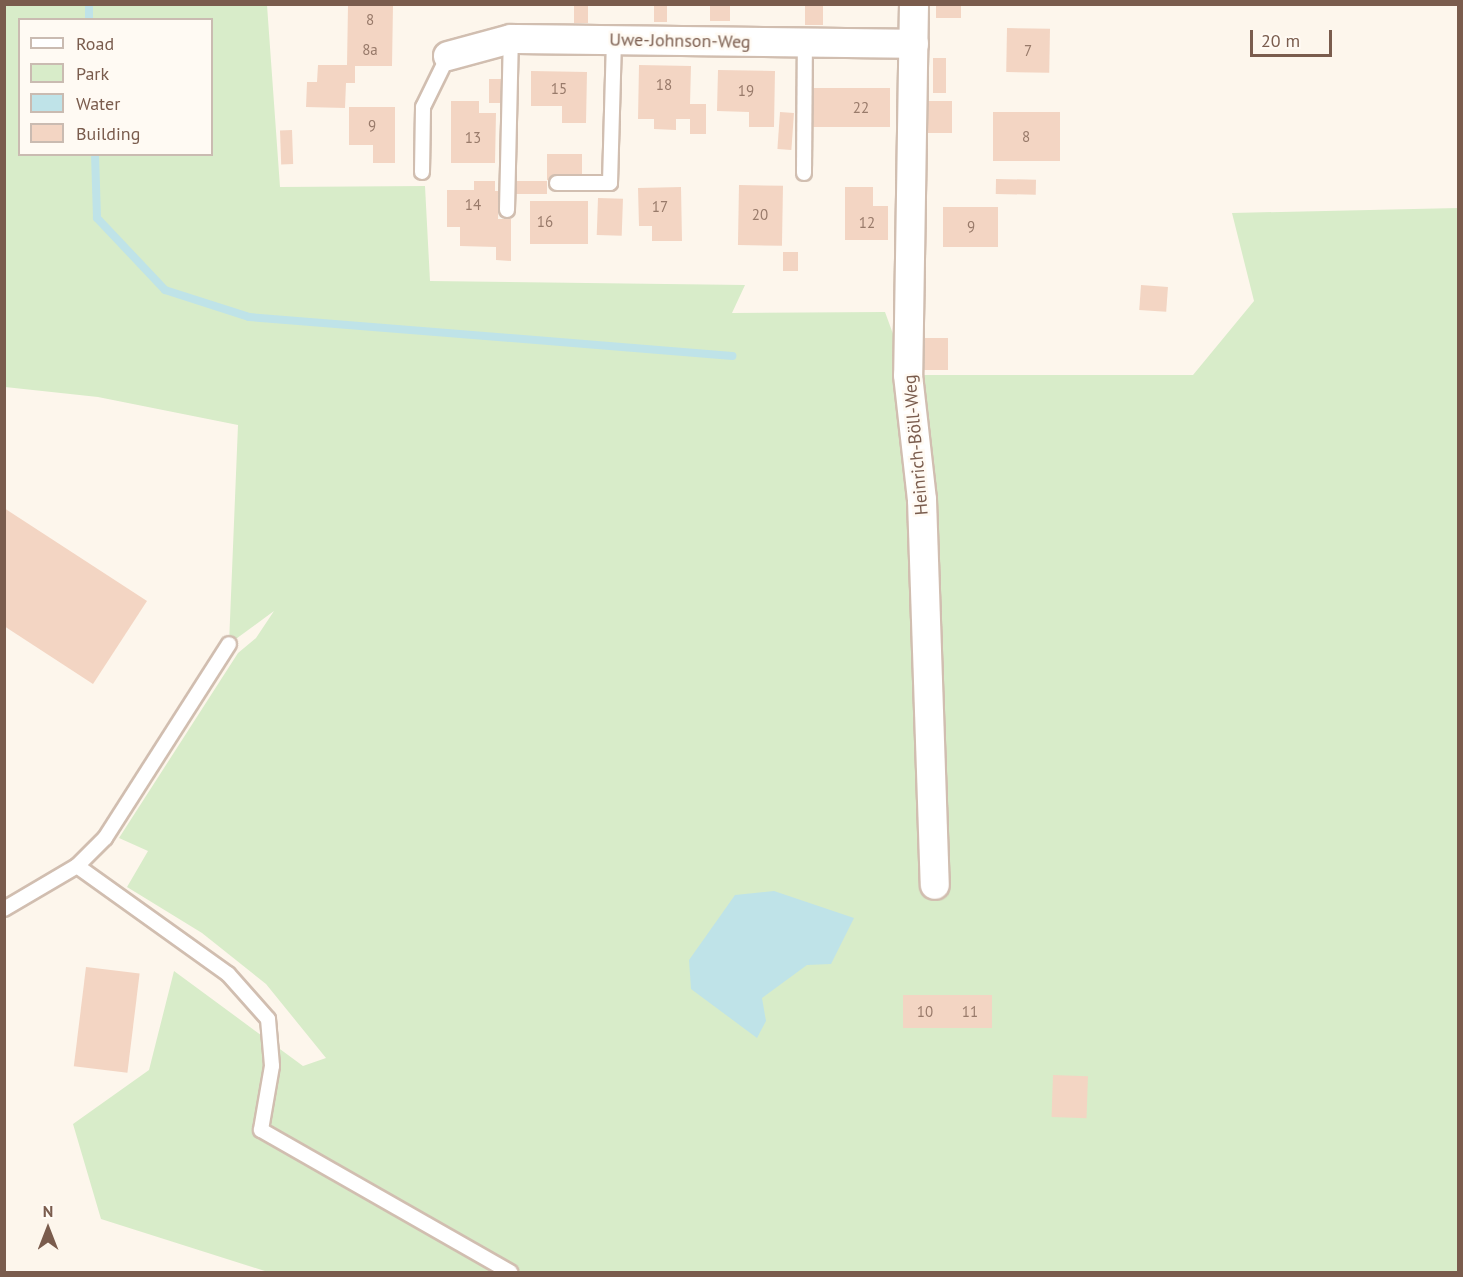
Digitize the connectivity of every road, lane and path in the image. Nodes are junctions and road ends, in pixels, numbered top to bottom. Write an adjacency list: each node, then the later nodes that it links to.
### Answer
1 (914, 4): 5 (street, Heinrich-Böll-Weg)
2 (511, 39): 3 (street, Uwe-Johnson-Weg); 6 (street, Uwe-Johnson-Weg); 10 (lane)
3 (614, 40): 4 (street, Uwe-Johnson-Weg); 9 (lane)
4 (805, 43): 5 (street, Uwe-Johnson-Weg); 8 (lane)
5 (914, 44): 13 (street, Heinrich-Böll-Weg)
6 (448, 56): 7 (lane)
7 (422, 172)
8 (804, 173)
9 (557, 183)
10 (507, 210)
11 (229, 644): 12 (lane)
12 (77, 866): 14 (lane); 15 (lane)
13 (935, 885)
14 (4, 909)
15 (510, 1272)

